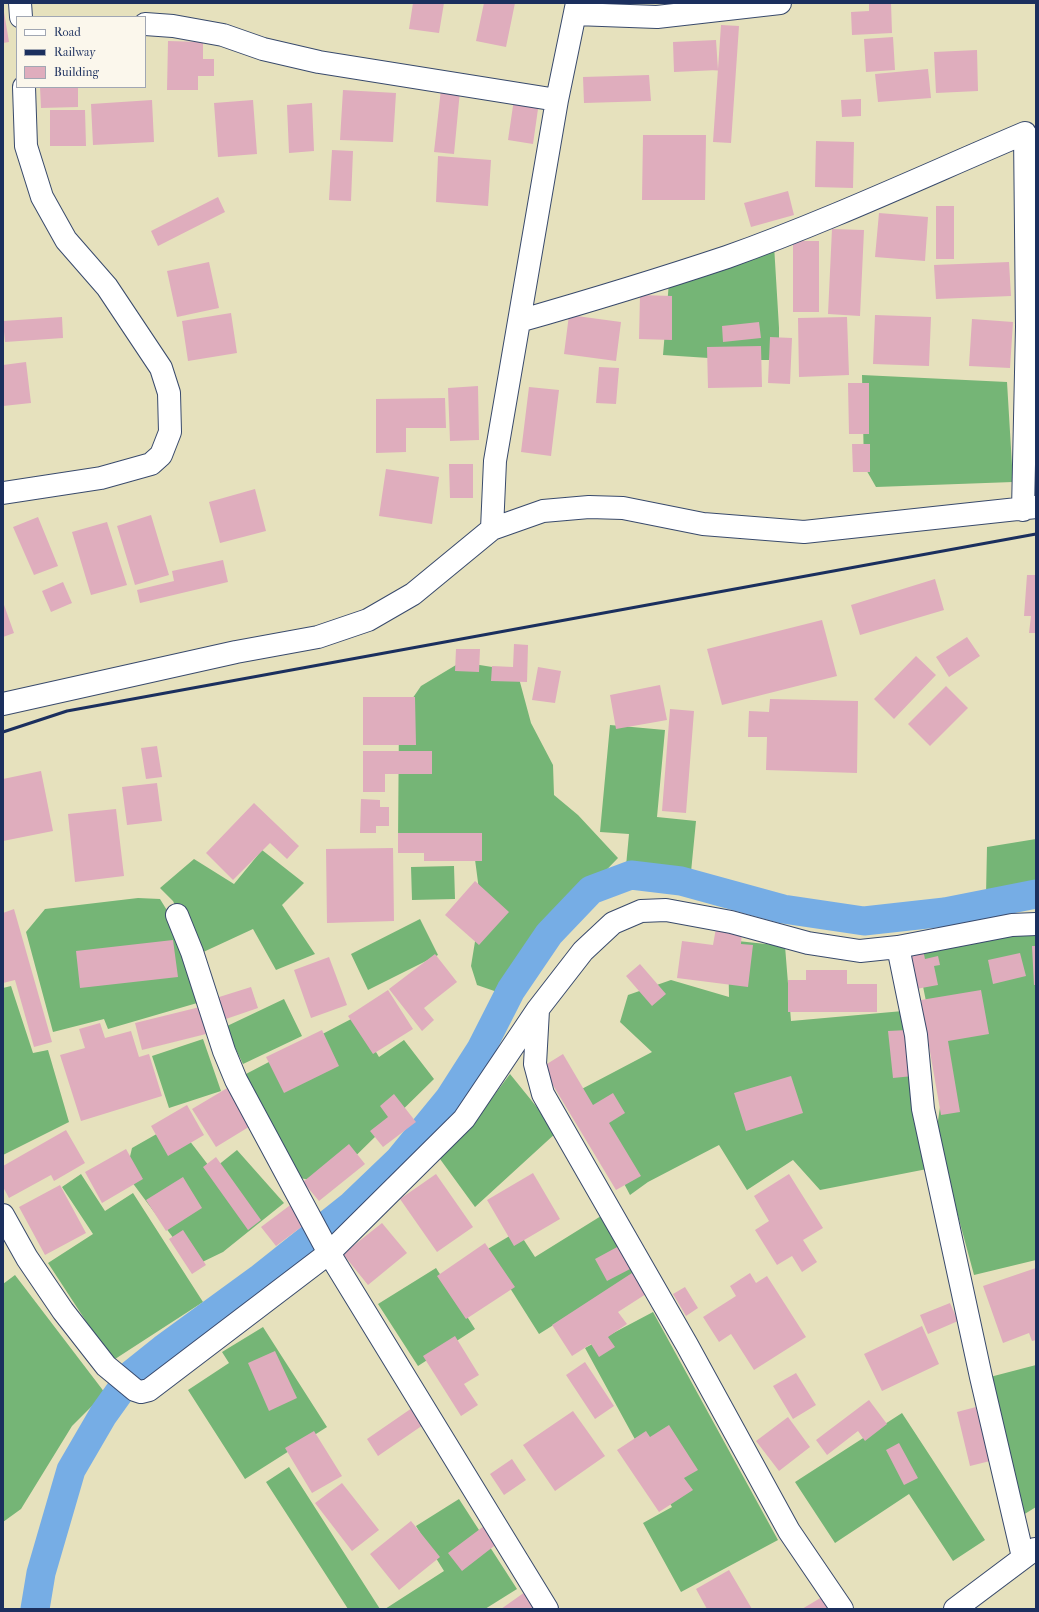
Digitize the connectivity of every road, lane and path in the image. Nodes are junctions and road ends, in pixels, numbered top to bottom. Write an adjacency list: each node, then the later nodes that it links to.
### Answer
1 (20, 3): 4 (street)
2 (780, 3): 3 (street)
3 (576, 8): 7 (street)
4 (21, 16)
5 (146, 24): 7 (street)
6 (24, 88): 10 (street)
7 (557, 100): 9 (street)
8 (1031, 131): 9 (street); 11 (street)
9 (519, 321): 12 (street)
10 (3, 493)
11 (1030, 509): 12 (street)
12 (492, 529): 13 (street)
13 (3, 704)
14 (177, 915): 19 (street)
15 (1036, 924): 16 (street)
16 (898, 947): 17 (street); 20 (street)
17 (538, 1009): 19 (street); 22 (street)
18 (3, 1215): 19 (street)
19 (321, 1236): 21 (street)
20 (1030, 1553): 23 (street)
21 (547, 1609)
22 (842, 1609)
23 (955, 1609)

